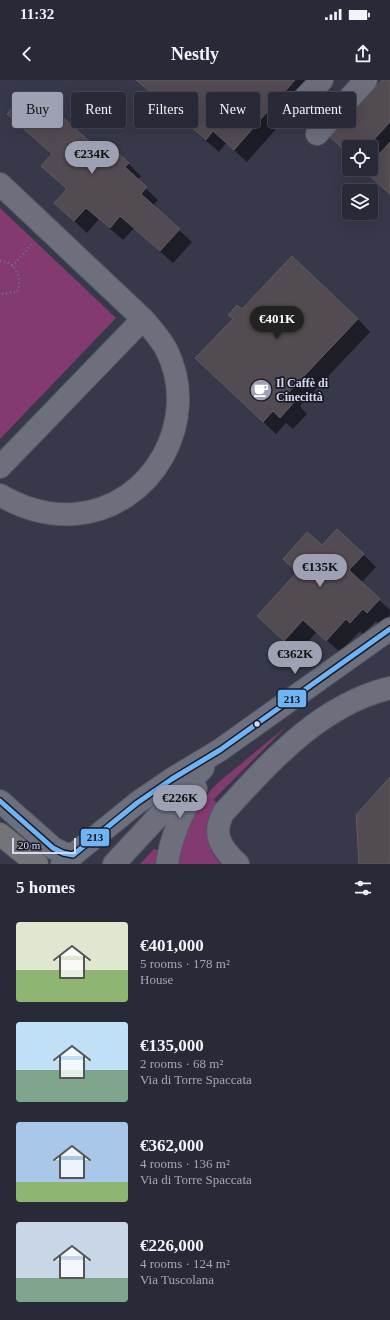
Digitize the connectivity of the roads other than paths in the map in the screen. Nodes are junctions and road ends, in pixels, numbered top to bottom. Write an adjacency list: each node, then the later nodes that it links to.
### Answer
1 (322, 80): 3 (street)
2 (366, 80): 4 (street)
3 (311, 92)
4 (317, 134)
5 (0, 184): 6 (street)
6 (143, 319): 7 (street); 8 (street)
7 (0, 467)
8 (0, 495)
9 (390, 629): 11 (street)
10 (390, 688): 20 (street)
11 (220, 750): 15 (street); 18 (street); 19 (street)
12 (0, 801): 14 (street)
13 (0, 834): 16 (main road)
14 (40, 836): 15 (street); 17 (street)
15 (68, 860)
16 (37, 864)
17 (48, 864)
18 (114, 864)
19 (167, 864)
20 (238, 864)

